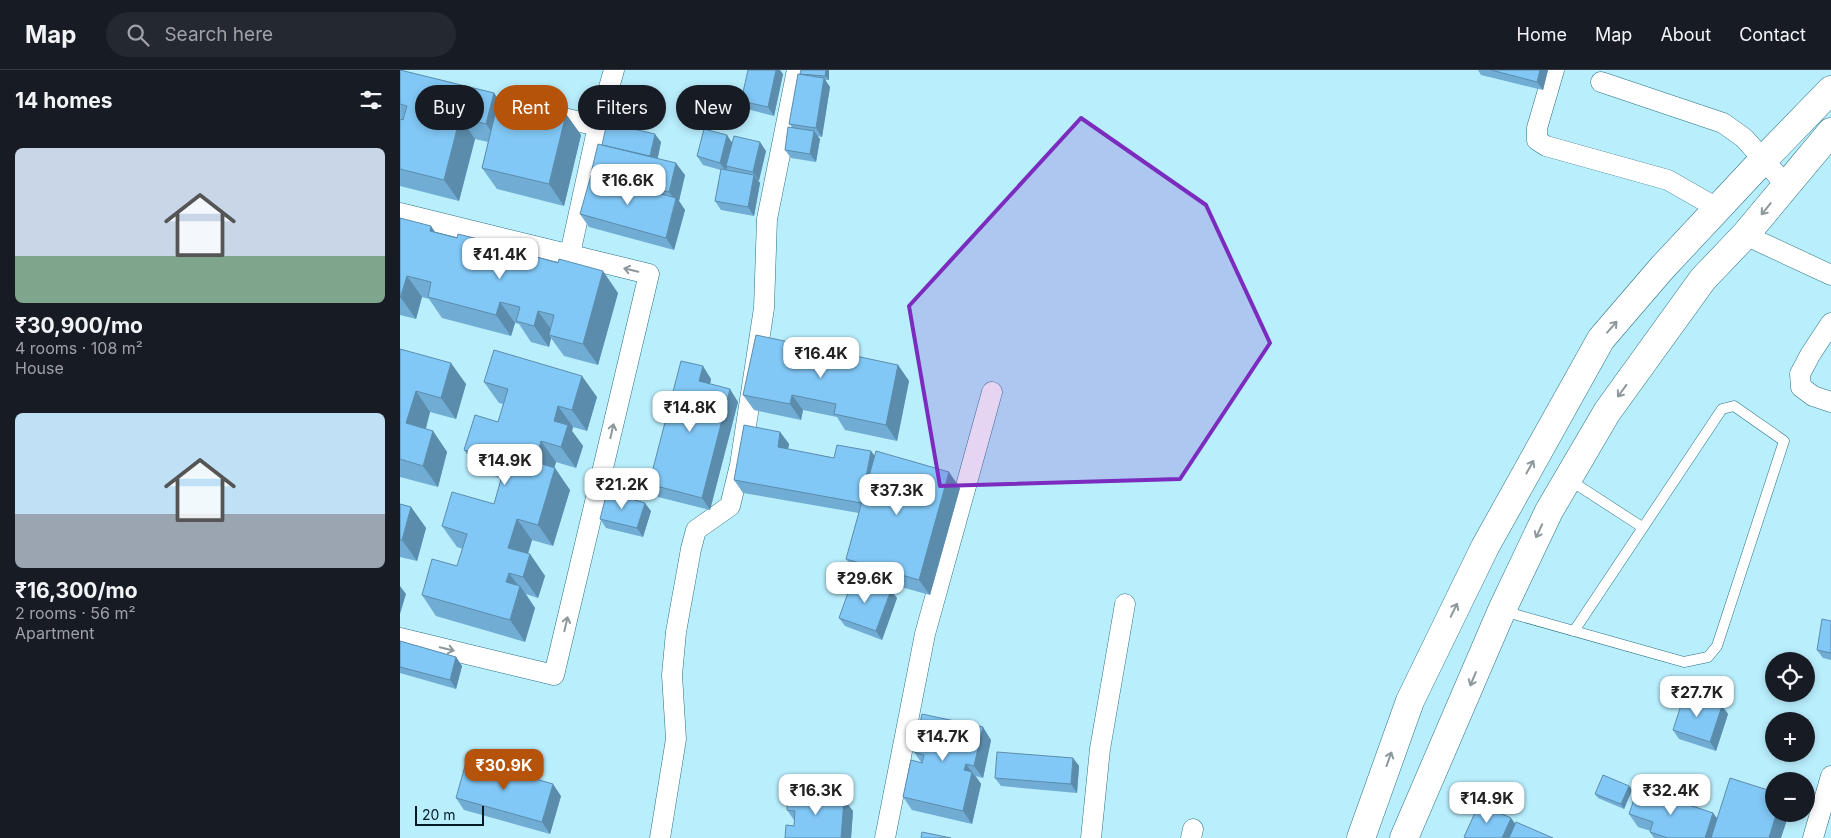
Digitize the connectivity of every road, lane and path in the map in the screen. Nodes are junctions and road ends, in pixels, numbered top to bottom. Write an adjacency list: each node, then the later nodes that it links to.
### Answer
1 (614, 70): 5 (street)
2 (797, 70): 26 (street)
3 (1554, 70): 11 (street)
4 (1601, 82): 9 (street)
5 (610, 85)
6 (1831, 90): 9 (main road)
7 (597, 130): 14 (street)
8 (1830, 134): 10 (main road)
9 (1763, 160): 10 (street); 11 (main road)
10 (1786, 185): 13 (main road, one-way to 13)
11 (1717, 208): 29 (main road, one-way to 11)
12 (400, 213): 14 (street)
13 (1745, 235): 15 (street); 19 (main road, one-way to 19)
14 (570, 254): 24 (street, one-way to 14)
15 (1831, 275)
16 (1831, 323): 18 (street)
17 (992, 392): 27 (street)
18 (1831, 402)
19 (1568, 478): 20 (lane); 22 (main road, one-way to 22)
20 (1642, 527): 23 (lane); 23 (lane)
21 (1125, 604): 28 (street)
22 (1502, 610): 23 (lane); 30 (main road, one-way to 30)
23 (1574, 630)
24 (400, 638)
25 (1831, 776): 31 (street)
26 (660, 838)
27 (885, 838)
28 (1091, 838)
29 (1360, 838)
30 (1404, 838)
31 (1813, 838)

